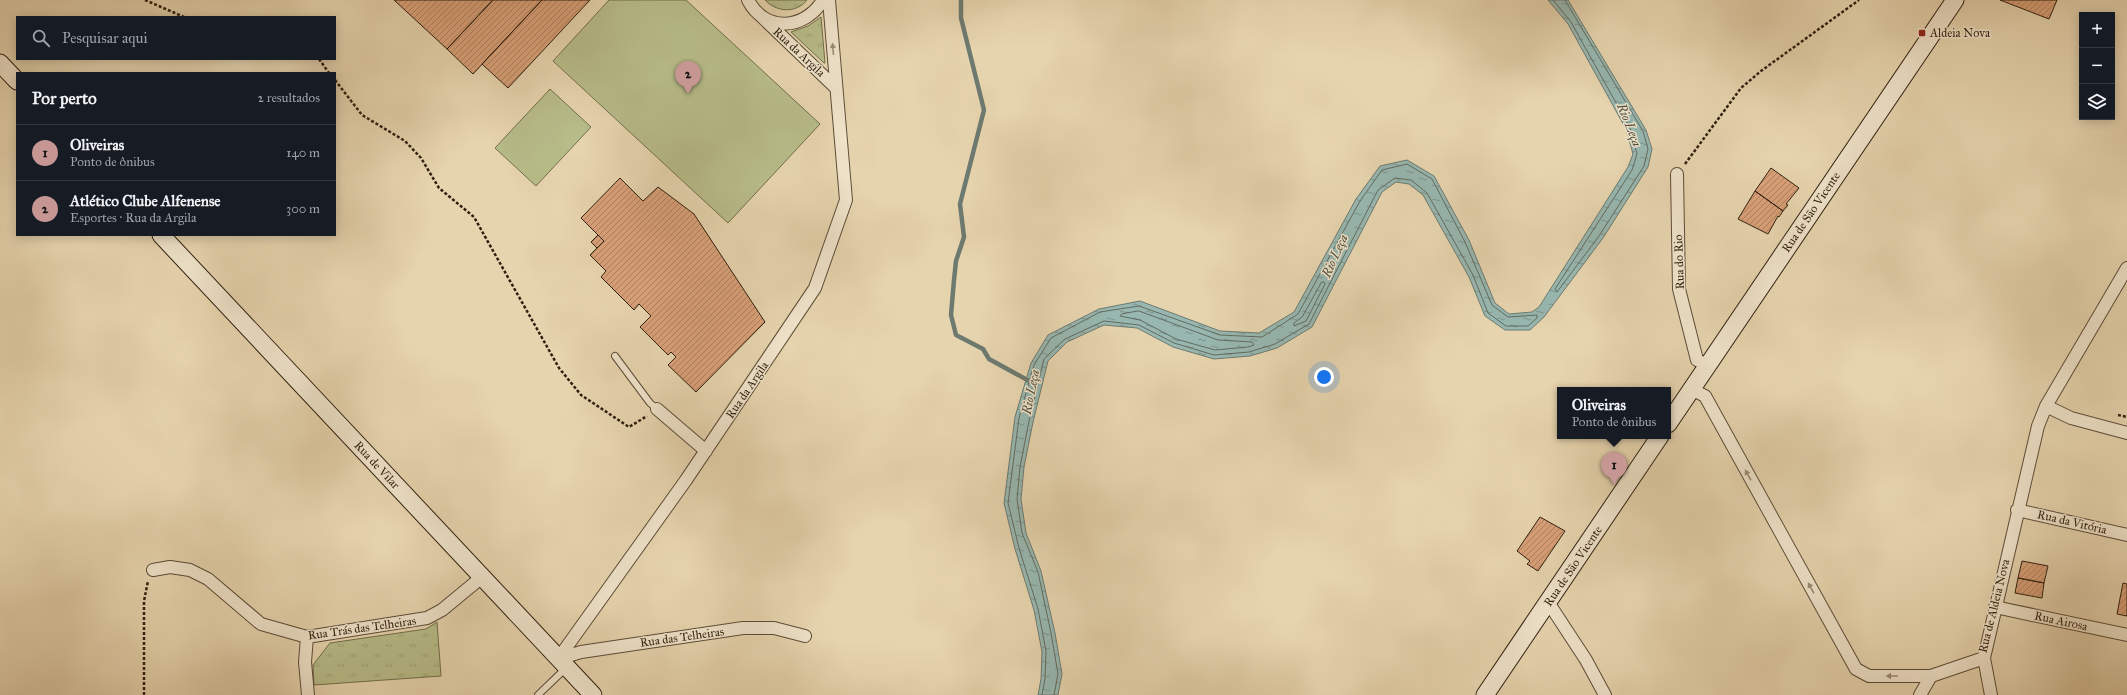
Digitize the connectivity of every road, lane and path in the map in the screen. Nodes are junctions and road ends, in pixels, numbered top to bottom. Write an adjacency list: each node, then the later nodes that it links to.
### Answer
1 (145, 0): 7 (path)
2 (823, 0): 8 (street, Rua da Argila)
3 (829, 0): 14 (street, Rua da Argila, one-way to 3)
4 (1859, 0): 15 (path)
5 (1956, 0): 19 (main road, Rua de São Vicente)
6 (748, 2): 8 (street, Rua da Argila)
7 (182, 16)
8 (761, 16): 14 (street, Rua da Argila)
9 (320, 60): 11 (path)
10 (0, 63): 12 (main road)
11 (329, 72)
12 (16, 80)
13 (336, 81): 22 (path)
14 (836, 88): 28 (street, Rua da Argila)
15 (1677, 174): 19 (street, Rua do Rio)
16 (162, 236): 32 (main road, Rua de Vilar)
17 (2127, 268): 21 (street, Rua de Aldeia Nova)
18 (615, 356): 22 (lane)
19 (1707, 365): 20 (main road, Rua de São Vicente)
20 (1691, 389): 25 (main road, Rua de São Vicente); 40 (street, Rua de Aldeia Nova, one-way to 20)
21 (2046, 406): 26 (street); 29 (street, Rua de Aldeia Nova)
22 (658, 409): 28 (street)
23 (2116, 414): 24 (path)
24 (2127, 417)
25 (1671, 419)
26 (2127, 433)
27 (1658, 439): 33 (main road, Rua de São Vicente)
28 (706, 451): 39 (street, Rua da Argila)
29 (2017, 510): 30 (street, Rua da Vitória); 34 (street, Rua de Aldeia Nova)
30 (2127, 535)
31 (154, 570): 37 (street, Rua Trás das Telheiras); 41 (path)
32 (482, 577): 37 (street, Rua Trás das Telheiras); 39 (main road, Rua de Vilar)
33 (1548, 602): 45 (main road, Rua de São Vicente); 46 (street)
34 (1995, 607): 35 (street, Rua Airosa); 38 (street, Rua de Aldeia Nova)
35 (2127, 635)
36 (806, 636): 39 (street, Rua das Telheiras)
37 (307, 637): 42 (street)
38 (1984, 658): 40 (street, Rua de Aldeia Nova); 48 (street)
39 (562, 663): 43 (lane); 44 (main road, Rua de Vilar)
40 (1931, 676): 47 (street)
41 (144, 695)
42 (308, 695)
43 (538, 695)
44 (593, 695)
45 (1485, 695)
46 (1605, 695)
47 (1920, 695)
48 (1991, 695)

